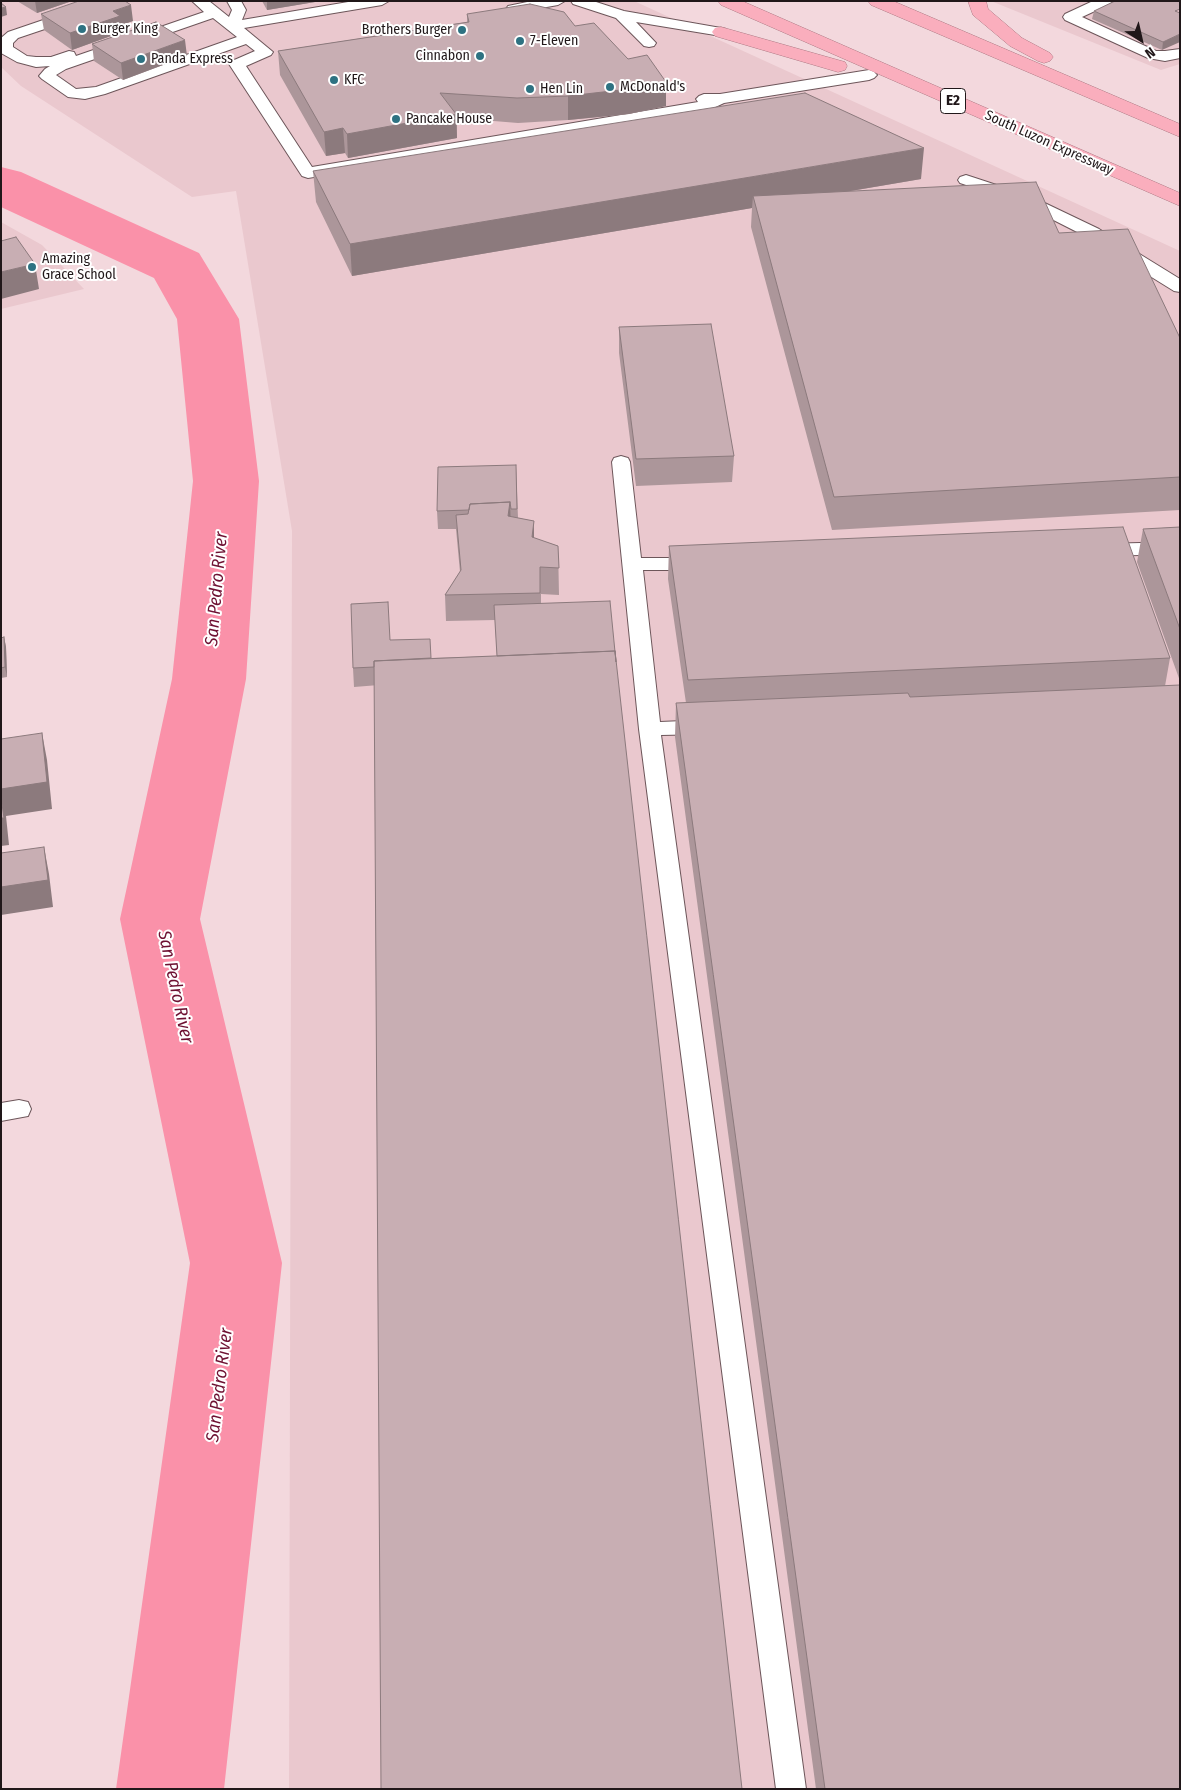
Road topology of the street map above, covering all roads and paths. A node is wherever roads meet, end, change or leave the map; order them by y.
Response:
1 (92, 1) edge
2 (114, 1) edge
3 (234, 1) edge
4 (382, 1) edge
5 (558, 1) edge
6 (578, 1) edge
7 (727, 1) edge
8 (877, 1) edge
9 (976, 1) edge
10 (1105, 1) edge
11 (353, 3) edge
12 (207, 7) edge
13 (513, 9) edge
14 (622, 15) junction
15 (232, 26) junction
16 (1, 31) edge
17 (390, 31) dead end
18 (721, 32) joint
19 (398, 36) edge
20 (247, 38) junction
21 (649, 43) dead end
22 (1180, 53) edge
23 (869, 75) junction
24 (1007, 125) junction
25 (1180, 130) edge
26 (966, 180) dead end
27 (1180, 200) edge
28 (1180, 287) edge
29 (621, 462) dead end
30 (1180, 548) edge
31 (1081, 551) edge
32 (633, 564) junction
33 (716, 564) edge
34 (730, 727) edge
35 (650, 729) junction
36 (792, 1789) edge

1 - 16 lane
2 - 12 lane
3 - 15 lane
4 - 11 lane
5 - 13 lane
6 - 14 lane
7 - 24 highway, South Luzon Expressway / E2
8 - 25 highway
9 - 25 highway
10 - 22 lane
11 - 15 lane
12 - 15 lane
12 - 20 lane
14 - 18 lane
14 - 21 lane
15 - 20 lane
17 - 19 path
18 - 23 highway
20 - 23 lane
23 - 24 highway
24 - 27 highway, South Luzon Expressway / E2
26 - 28 lane
29 - 32 lane
30 - 31 lane
32 - 33 lane
32 - 35 lane
34 - 35 lane
35 - 36 lane

